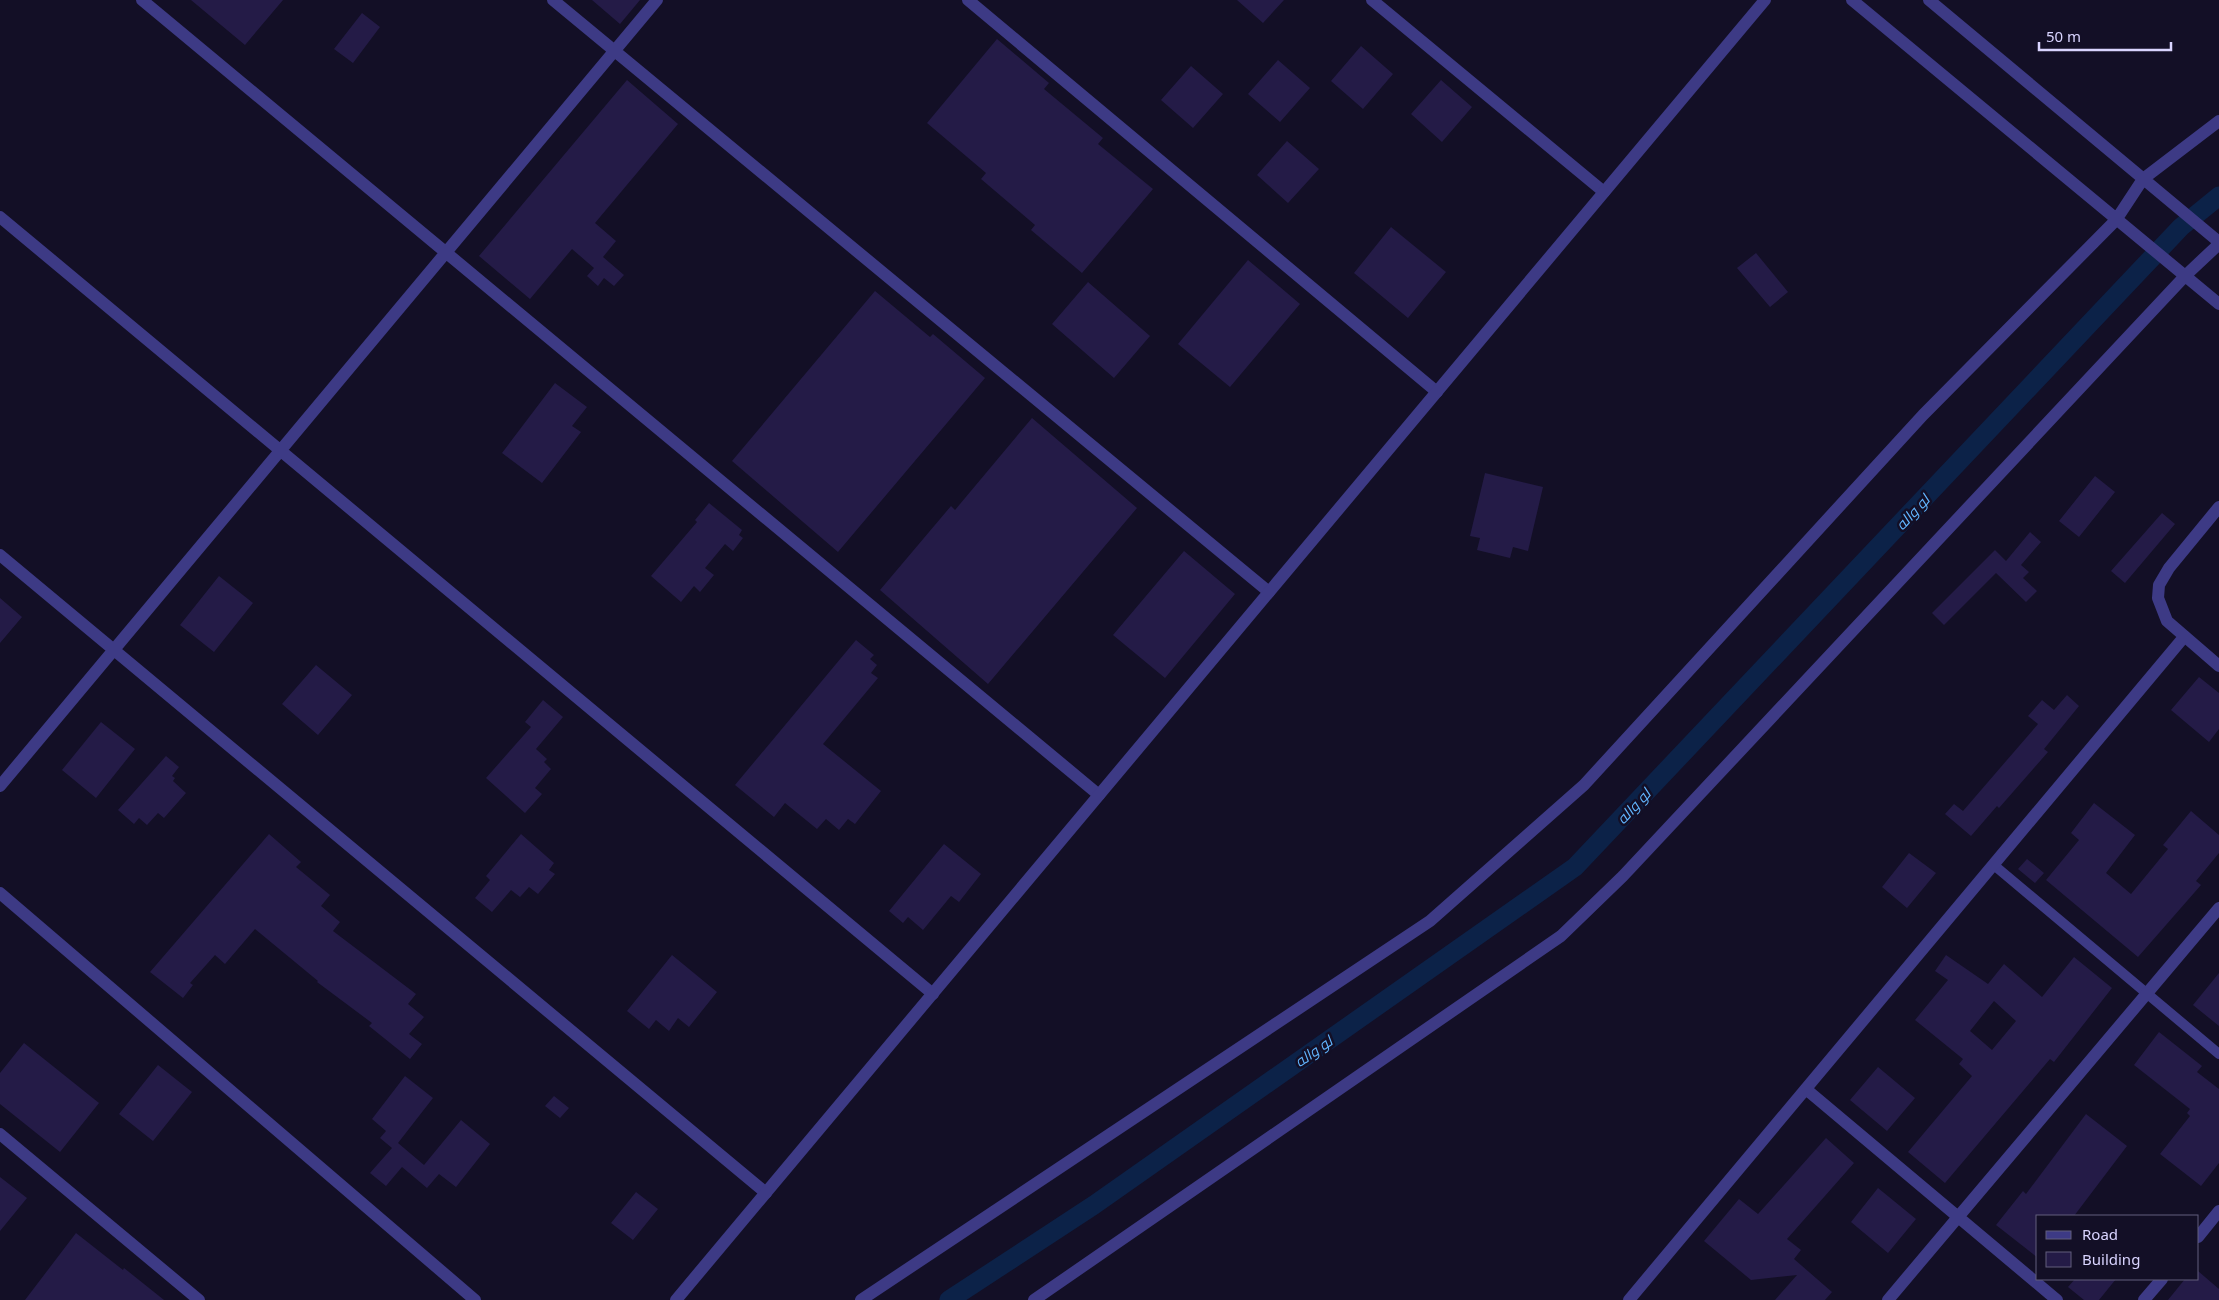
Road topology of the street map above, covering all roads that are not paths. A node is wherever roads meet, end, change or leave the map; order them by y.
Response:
1 (142, 0) edge
2 (554, 0) edge
3 (658, 0) edge
4 (968, 0) edge
5 (1372, 0) edge
6 (1765, 0) edge
7 (1852, 0) edge
8 (1929, 0) edge
9 (615, 51) junction
10 (2219, 121) edge
11 (2143, 179) junction
12 (1604, 192) junction
13 (0, 217) edge
14 (2116, 220) junction
15 (2219, 243) edge
16 (446, 253) junction
17 (2185, 276) junction
18 (2219, 304) edge
19 (1437, 392) junction
20 (280, 451) junction
21 (2219, 507) edge
22 (0, 555) edge
23 (1269, 592) junction
24 (2184, 638) junction
25 (114, 650) junction
26 (2219, 666) edge
27 (0, 786) edge
28 (1099, 795) junction
29 (1995, 866) junction
30 (0, 893) edge
31 (2219, 908) edge
32 (2146, 993) junction
33 (932, 994) junction
34 (2219, 1054) edge
35 (1806, 1090) junction
36 (0, 1134) edge
37 (766, 1193) junction
38 (2219, 1212) edge
39 (1958, 1217) junction
40 (2199, 1236) edge
41 (2161, 1280) edge
42 (199, 1300) edge
43 (475, 1300) edge
44 (676, 1300) edge
45 (861, 1300) edge
46 (1034, 1300) edge
47 (1629, 1300) edge
48 (1888, 1300) edge
49 (2057, 1300) edge
50 (2144, 1300) edge

1 - 16 street
2 - 9 street
3 - 9 street
4 - 19 street
5 - 12 street
6 - 12 street
7 - 14 street
8 - 11 street
9 - 16 street
9 - 23 street
10 - 11 street
11 - 14 street
11 - 15 street
12 - 19 street
13 - 20 street
14 - 17 street
14 - 45 street
15 - 17 street
16 - 20 street
16 - 28 street
17 - 18 street
17 - 46 street
19 - 23 street
20 - 25 street
20 - 33 street
21 - 24 street
22 - 25 street
23 - 28 street
24 - 26 street
24 - 29 street
25 - 27 street
25 - 37 street
28 - 33 street
29 - 32 lane
29 - 35 street
30 - 43 street
31 - 32 street
32 - 34 lane
32 - 39 street
33 - 37 street
35 - 39 street
35 - 47 street
36 - 42 street
37 - 44 street
38 - 40 street
39 - 48 street
39 - 49 street
41 - 50 street

